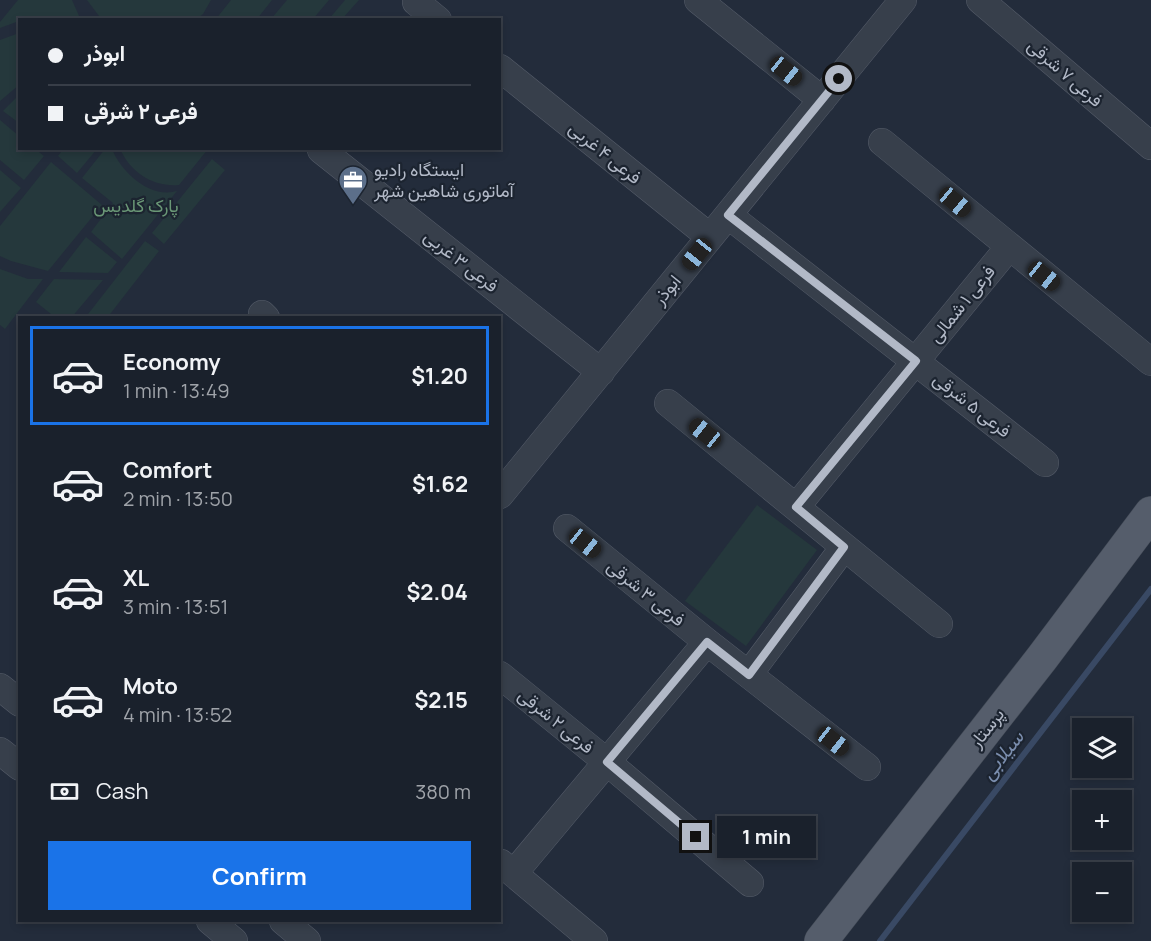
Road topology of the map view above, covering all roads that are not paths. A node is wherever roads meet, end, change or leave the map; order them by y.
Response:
1 (698, 0) edge
2 (903, 0) edge
3 (980, 0) edge
4 (416, 2) dead end
5 (436, 18) edge
6 (501, 69) edge
7 (822, 100) junction
8 (882, 142) dead end
9 (1151, 146) edge
10 (321, 150) edge
11 (728, 215) junction
12 (710, 237) junction
13 (1009, 247) junction
14 (916, 361) junction
15 (1151, 362) edge
16 (601, 372) junction
17 (668, 403) dead end
18 (1045, 463) dead end
19 (501, 494) edge
20 (796, 507) junction
21 (1151, 513) edge
22 (567, 528) dead end
23 (844, 547) junction
24 (939, 624) dead end
25 (707, 642) junction
26 (749, 675) junction
27 (501, 676) edge
28 (0, 687) edge
29 (18, 701) edge
30 (0, 751) edge
31 (607, 762) junction
32 (18, 765) edge
33 (867, 767) dead end
34 (507, 867) edge
35 (750, 883) dead end
36 (211, 922) edge
37 (284, 922) edge
38 (234, 941) edge
39 (307, 941) edge
40 (594, 941) edge
41 (822, 941) edge

1 - 7 street
2 - 7 street, ابوذر
3 - 9 street, فرعی ۷ شرقی
4 - 5 street
6 - 12 street, فرعی ۴ غربی
7 - 11 street, ابوذر
8 - 13 street
10 - 16 street, فرعی ۳ غربی
11 - 12 street, ابوذر
11 - 14 street, فرعی ۵ شرقی
12 - 16 street, ابوذر
13 - 14 street, فرعی ۱ شمالی
13 - 15 street
14 - 18 street, فرعی ۵ شرقی
14 - 20 street, فرعی ۱ شمالی
16 - 19 street, ابوذر
17 - 20 street
20 - 23 street
21 - 41 main road, پرستار
22 - 25 street, فرعی ۳ شرقی
23 - 24 street
23 - 26 street
25 - 26 street, فرعی ۳ شرقی
25 - 31 street
26 - 33 street, فرعی ۳ شرقی
27 - 31 street, فرعی ۲ شرقی
28 - 29 street
30 - 32 street
31 - 34 street
31 - 35 street, فرعی ۲ شرقی
34 - 40 street
36 - 38 street
37 - 39 street

